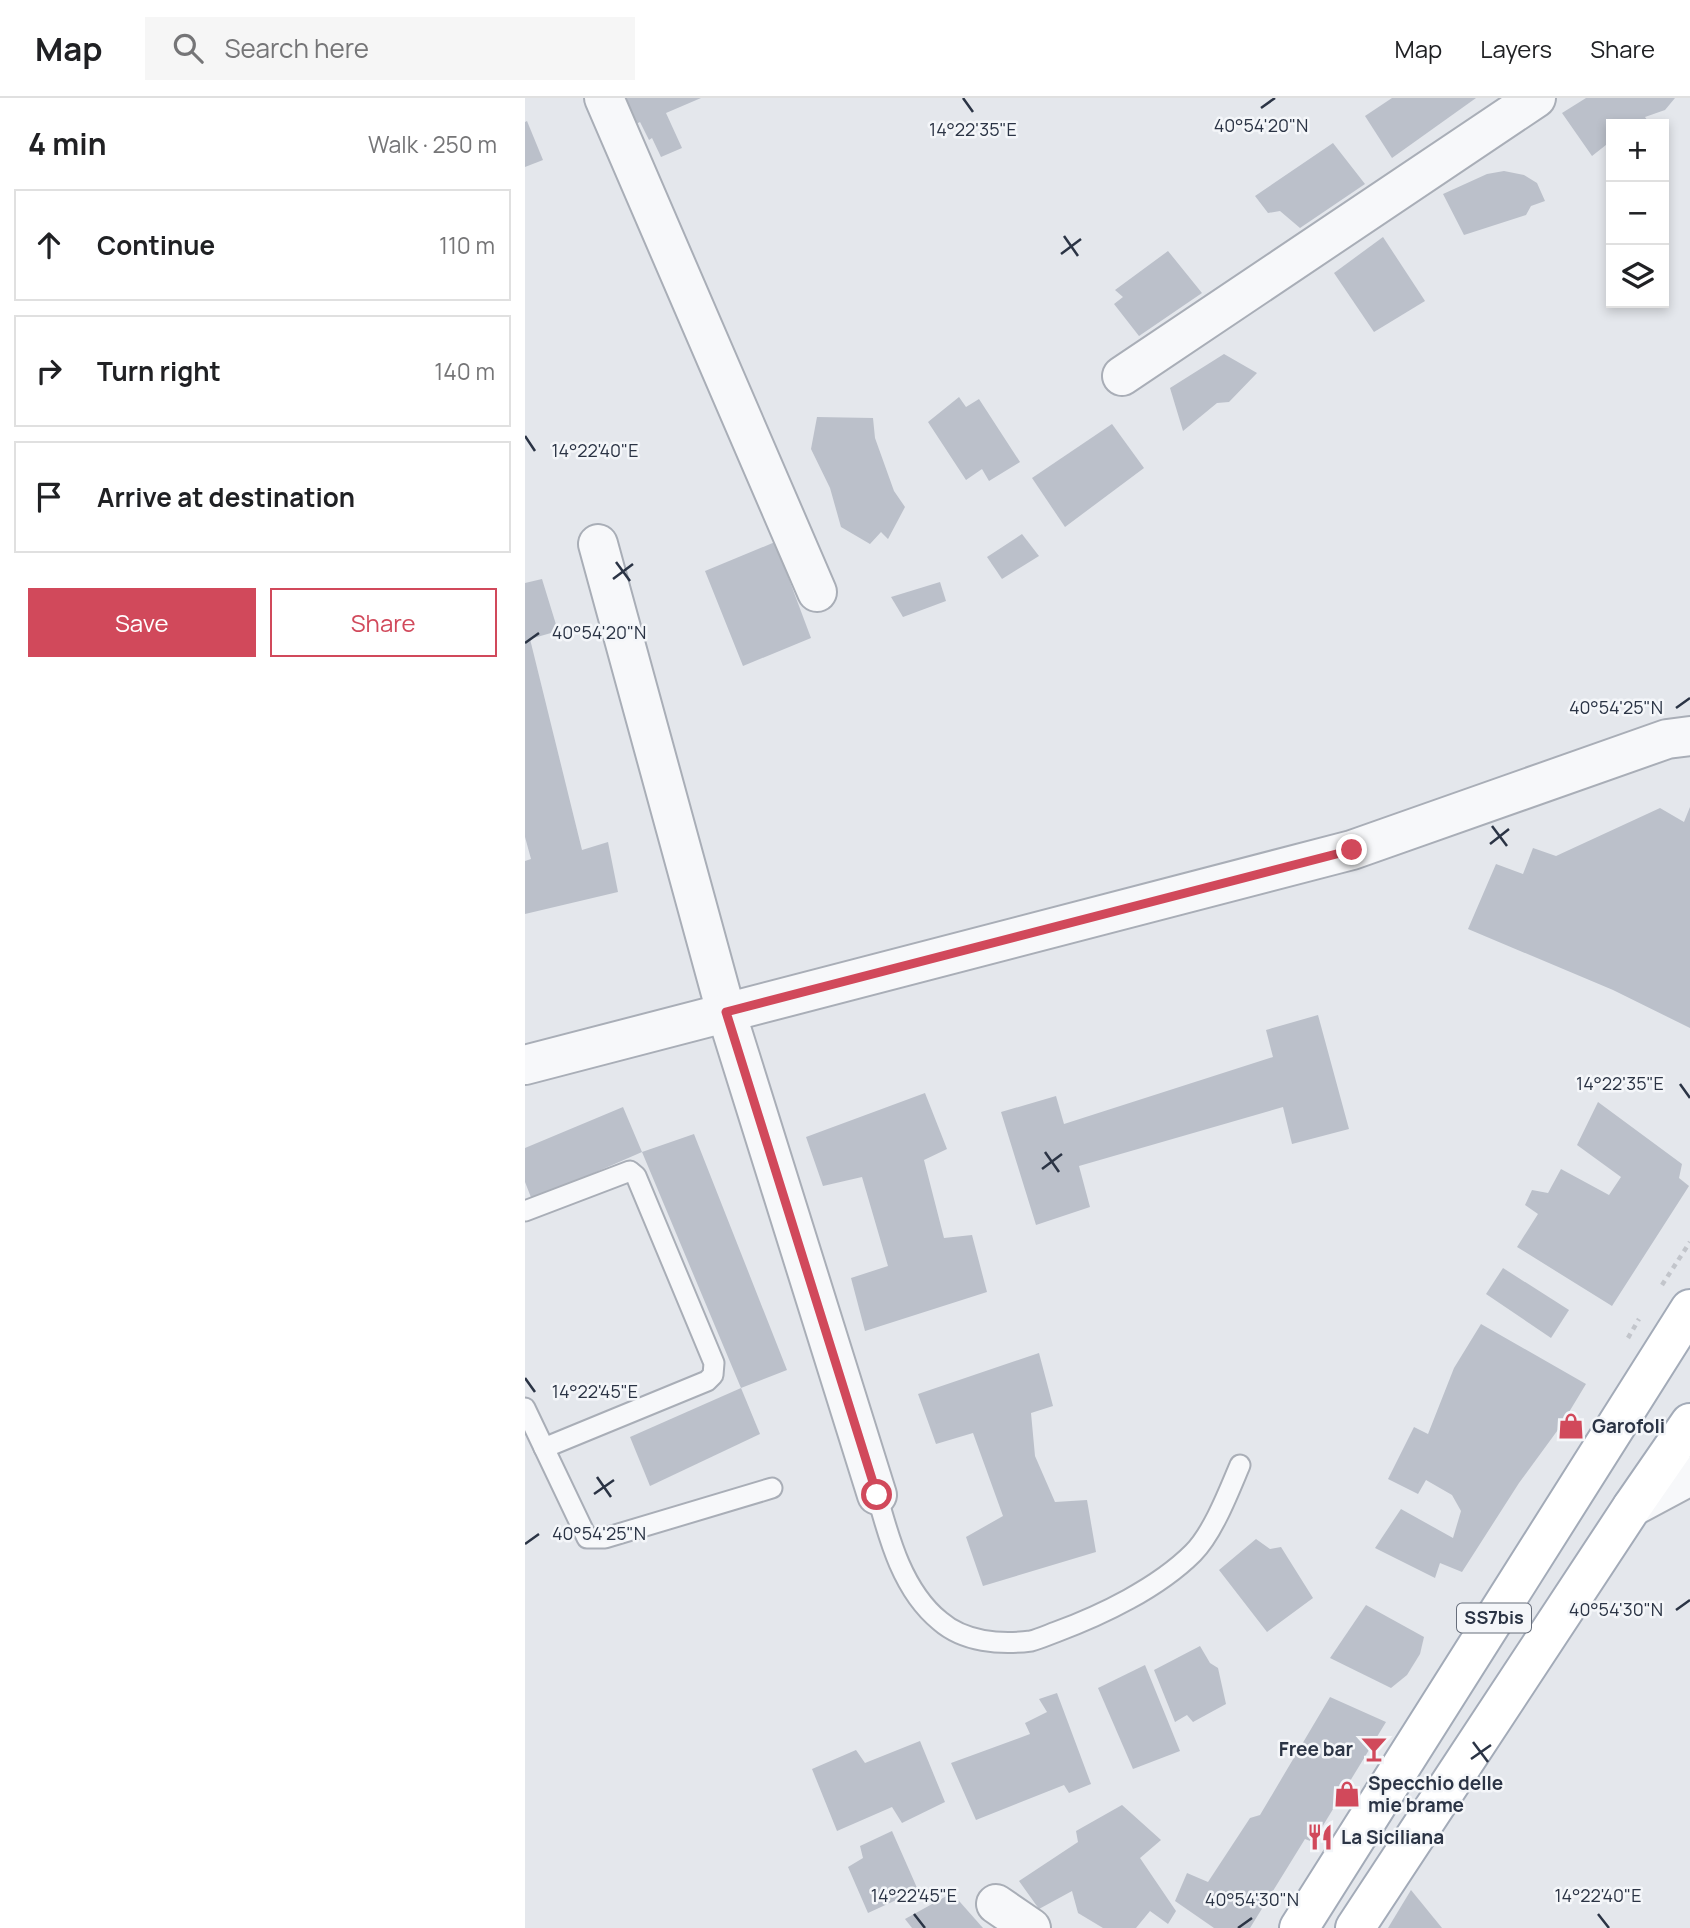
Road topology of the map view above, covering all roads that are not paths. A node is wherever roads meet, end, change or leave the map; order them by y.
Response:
1 (604, 98) edge
2 (1536, 98) edge
3 (1122, 376) dead end
4 (599, 544) dead end
5 (817, 592) dead end
6 (1690, 736) edge
7 (726, 1012) junction
8 (525, 1065) edge
9 (525, 1211) edge
10 (1690, 1309) edge
11 (525, 1408) edge
12 (1690, 1423) edge
13 (544, 1448) junction
14 (1240, 1465) dead end
15 (1690, 1476) edge
16 (772, 1488) dead end
17 (877, 1495) joint
18 (1632, 1507) junction
19 (996, 1904) dead end
20 (1031, 1928) edge
21 (1300, 1928) edge
22 (1355, 1928) edge

1 - 5 street
2 - 3 street
4 - 7 street
6 - 7 street
7 - 8 street
7 - 17 street
9 - 13 lane
10 - 21 main road, SS7bis
11 - 13 lane
12 - 18 main road, SS7bis
13 - 16 lane
14 - 17 lane
15 - 18 street
18 - 22 main road, SS7bis
19 - 20 street

